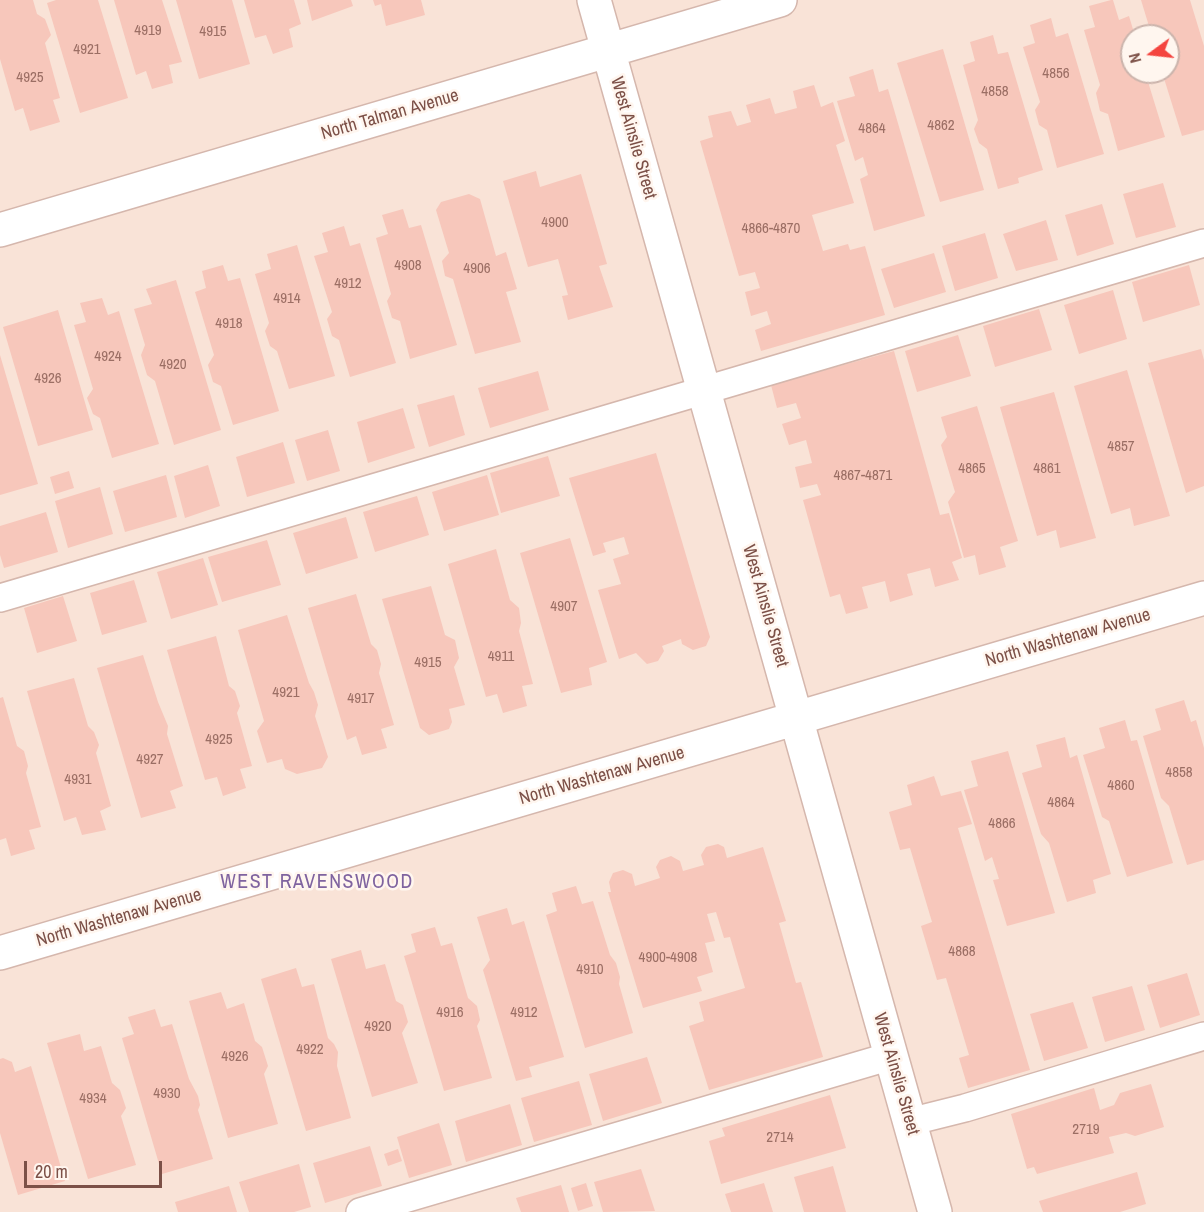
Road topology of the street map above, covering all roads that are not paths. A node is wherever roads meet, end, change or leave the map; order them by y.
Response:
1 (594, 0) edge
2 (780, 0) edge
3 (608, 50) junction
4 (0, 230) edge
5 (1204, 243) edge
6 (704, 390) junction
7 (0, 598) edge
8 (1204, 598) edge
9 (796, 719) junction
10 (0, 953) edge
11 (1204, 1036) edge
12 (891, 1056) junction
13 (909, 1122) junction
14 (360, 1212) edge
15 (935, 1212) edge

1 - 3 street, West Ainslie Street
2 - 3 street, North Talman Avenue
3 - 4 street, North Talman Avenue
3 - 6 street, West Ainslie Street
5 - 6 lane
6 - 7 lane
6 - 9 street, West Ainslie Street
8 - 9 street, North Washtenaw Avenue
9 - 10 street, North Washtenaw Avenue
9 - 12 street, West Ainslie Street
11 - 13 lane
12 - 13 street, West Ainslie Street
12 - 14 lane
13 - 15 street, West Ainslie Street

